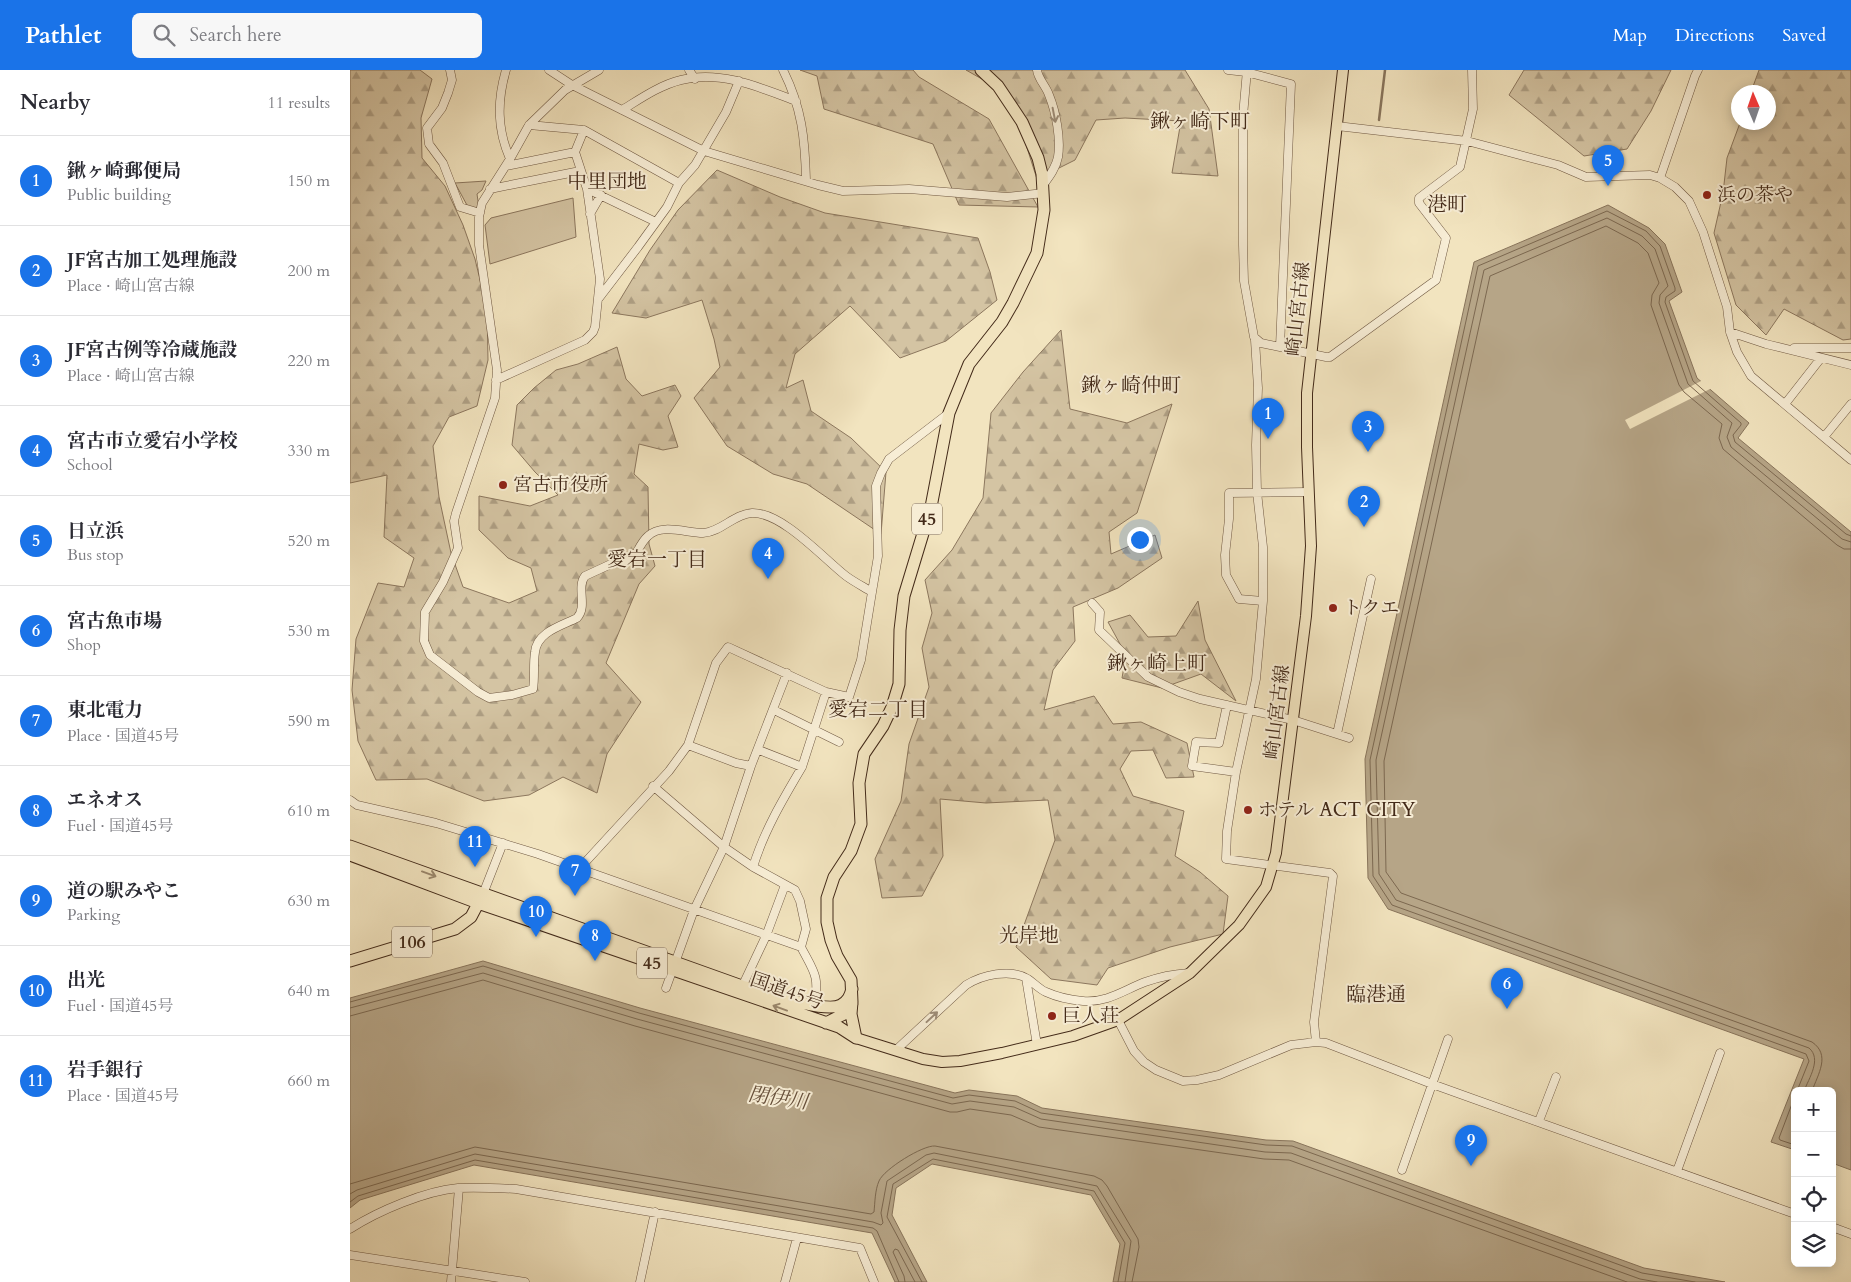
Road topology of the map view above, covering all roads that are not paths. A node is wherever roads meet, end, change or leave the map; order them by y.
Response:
1 (450, 70) edge
2 (506, 70) edge
3 (549, 70) edge
4 (599, 70) edge
5 (689, 70) edge
6 (783, 70) edge
7 (981, 70) edge
8 (1037, 70) edge
9 (1228, 70) edge
10 (1343, 70) edge
11 (1472, 70) edge
12 (1698, 70) edge
13 (1247, 71) edge
14 (695, 79) junction
15 (739, 81) junction
16 (572, 85) junction
17 (796, 101) junction
18 (622, 110) junction
19 (529, 125) junction
20 (1337, 126) junction
21 (584, 130) junction
22 (1466, 141) junction
23 (704, 151) junction
24 (575, 152) junction
25 (508, 162) junction
26 (580, 171) junction
27 (1660, 178) junction
28 (806, 180) junction
29 (679, 183) junction
30 (490, 189) junction
31 (587, 189) junction
32 (1043, 190) junction
33 (600, 195) junction
34 (480, 213) junction
35 (590, 214) junction
36 (656, 222) junction
37 (599, 298) junction
38 (1730, 332) junction
39 (1255, 340) junction
40 (1280, 347) junction
41 (1782, 348) junction
42 (1851, 348) edge
43 (1310, 354) junction
44 (1821, 358) junction
45 (1851, 365) edge
46 (496, 380) junction
47 (1785, 404) junction
48 (1851, 404) edge
49 (948, 412) junction
50 (1824, 437) junction
51 (1851, 460) edge
52 (1257, 492) junction
53 (1308, 492) junction
54 (1370, 579) dead end
55 (872, 592) junction
56 (1263, 601) junction
57 (1092, 603) dead end
58 (788, 673) junction
59 (826, 692) junction
60 (1227, 705) junction
61 (774, 710) junction
62 (1250, 710) junction
63 (1293, 720) junction
64 (815, 729) junction
65 (1337, 734) junction
66 (1348, 738) dead end
67 (839, 742) dead end
68 (688, 745) junction
69 (759, 750) junction
70 (752, 766) junction
71 (802, 767) junction
72 (1236, 772) junction
73 (653, 786) junction
74 (350, 800) edge
75 (503, 843) junction
76 (350, 846) edge
77 (724, 847) junction
78 (350, 855) edge
79 (1273, 866) junction
80 (753, 867) junction
81 (579, 869) junction
82 (785, 885) junction
83 (480, 898) junction
84 (694, 910) junction
85 (766, 936) junction
86 (801, 947) junction
87 (350, 961) edge
88 (674, 965) junction
89 (1190, 973) junction
90 (1026, 978) junction
91 (666, 988) dead end
92 (741, 989) junction
93 (783, 998) junction
94 (847, 1003) junction
95 (814, 1005) junction
96 (1118, 1020) junction
97 (835, 1022) junction
98 (856, 1038) junction
99 (1448, 1039) dead end
100 (1316, 1042) junction
101 (1037, 1045) junction
102 (896, 1050) junction
103 (1720, 1053) dead end
104 (1556, 1077) dead end
105 (1432, 1084) junction
106 (1540, 1121) junction
107 (1402, 1170) dead end
108 (1677, 1171) junction
109 (459, 1188) junction
110 (655, 1212) junction
111 (1791, 1213) edge
112 (1836, 1228) edge
113 (350, 1229) edge
114 (1851, 1234) edge
115 (797, 1238) junction
116 (350, 1255) edge
117 (452, 1271) junction
118 (451, 1282) edge
119 (525, 1282) edge
120 (640, 1282) edge
121 (785, 1282) edge
122 (874, 1282) edge

1 - 34 street
2 - 25 street
3 - 16 street
4 - 16 street
5 - 14 street
6 - 17 street
7 - 32 highway, 45
8 -> 32 street
9 - 13 street
10 - 20 main road, 崎山宮古線
11 - 22 street
12 - 27 street
13 - 39 street
13 - 40 street
14 - 15 street
14 - 18 street
15 - 17 street
15 - 23 street
16 - 18 street
16 - 19 street
17 - 28 street
18 - 23 street
19 - 21 street
19 - 25 street
20 - 22 street
20 - 43 main road, 崎山宮古線
21 - 24 street
21 - 29 street
22 - 27 street
22 - 43 street
23 - 28 street
23 - 29 street
24 - 25 street
24 - 26 street
25 - 30 street
26 - 30 street
26 - 31 street
27 - 38 street
28 - 32 street
29 - 36 street
30 - 34 street
31 - 33 street
31 - 35 street
32 - 49 highway, 45
33 - 35 street
33 - 36 street
34 - 46 street
35 - 37 street
36 - 37 street
37 - 46 street
38 - 41 street
38 - 47 street
39 - 40 street
39 - 52 street
40 - 43 street
41 - 42 street
41 - 44 street
43 - 53 main road, 崎山宮古線
44 - 45 street
44 - 47 street
46 - 55 street
47 - 50 street
48 - 50 street
49 - 55 street
49 - 94 highway, 国道45号 / 45
50 - 51 street
52 - 53 street
52 - 56 street
52 - 56 street
53 - 63 main road, 崎山宮古線
54 - 65 street
55 - 59 street
56 - 62 street
57 - 60 street
58 - 59 street
58 - 61 street
58 - 68 street
59 - 64 street
60 - 62 street
60 - 72 street
61 - 64 street
61 - 69 street
62 - 63 street
62 - 72 street
63 - 65 street
63 - 79 main road, 崎山宮古線
64 - 67 street
64 - 71 street
65 - 66 street
68 - 70 street
68 - 73 street
69 - 70 street
69 - 71 street
70 - 77 street
71 - 80 street
72 - 79 street
73 - 77 street
73 - 81 street
74 - 75 street
75 - 81 street
75 - 83 street
76 -> 83 highway, 国道45号 / 45
77 - 80 street
77 - 84 street
78 - 83 highway, 国道45号 / 45
79 - 89 main road, 崎山宮古線
79 - 100 street
80 - 82 street
81 - 84 street
82 - 85 street
82 - 86 street
83 - 87 highway, 106
83 - 88 highway, 国道45号 / 45
84 - 85 street
84 - 88 street
85 - 86 street
85 - 92 street
86 - 95 street
88 - 91 street
88 - 92 highway, 国道45号 / 45
89 - 90 street
89 - 96 main road, 崎山宮古線
90 - 101 street
102 -> 90 street
92 - 93 highway, 国道45号 / 45
97 -> 92 highway, 国道45号 / 45
93 - 95 highway, 国道45号 / 45
93 - 97 highway, 45
94 - 95 highway, 国道45号 / 45
94 - 97 highway, 国道45号
94 - 98 highway, 45
96 - 100 street
96 - 101 main road, 崎山宮古線
97 - 98 highway, 45
98 - 102 main road, 崎山宮古線
99 - 105 street
100 - 105 street
101 - 102 main road, 崎山宮古線
103 - 108 street
104 - 106 street
105 - 106 street
105 - 107 street
106 - 108 street
108 - 111 street
109 - 110 street
109 - 113 street
109 - 117 street
110 - 115 street
110 - 120 street
112 - 114 street
115 - 121 street
115 - 122 street
116 - 117 street
117 - 118 street
117 - 119 street

